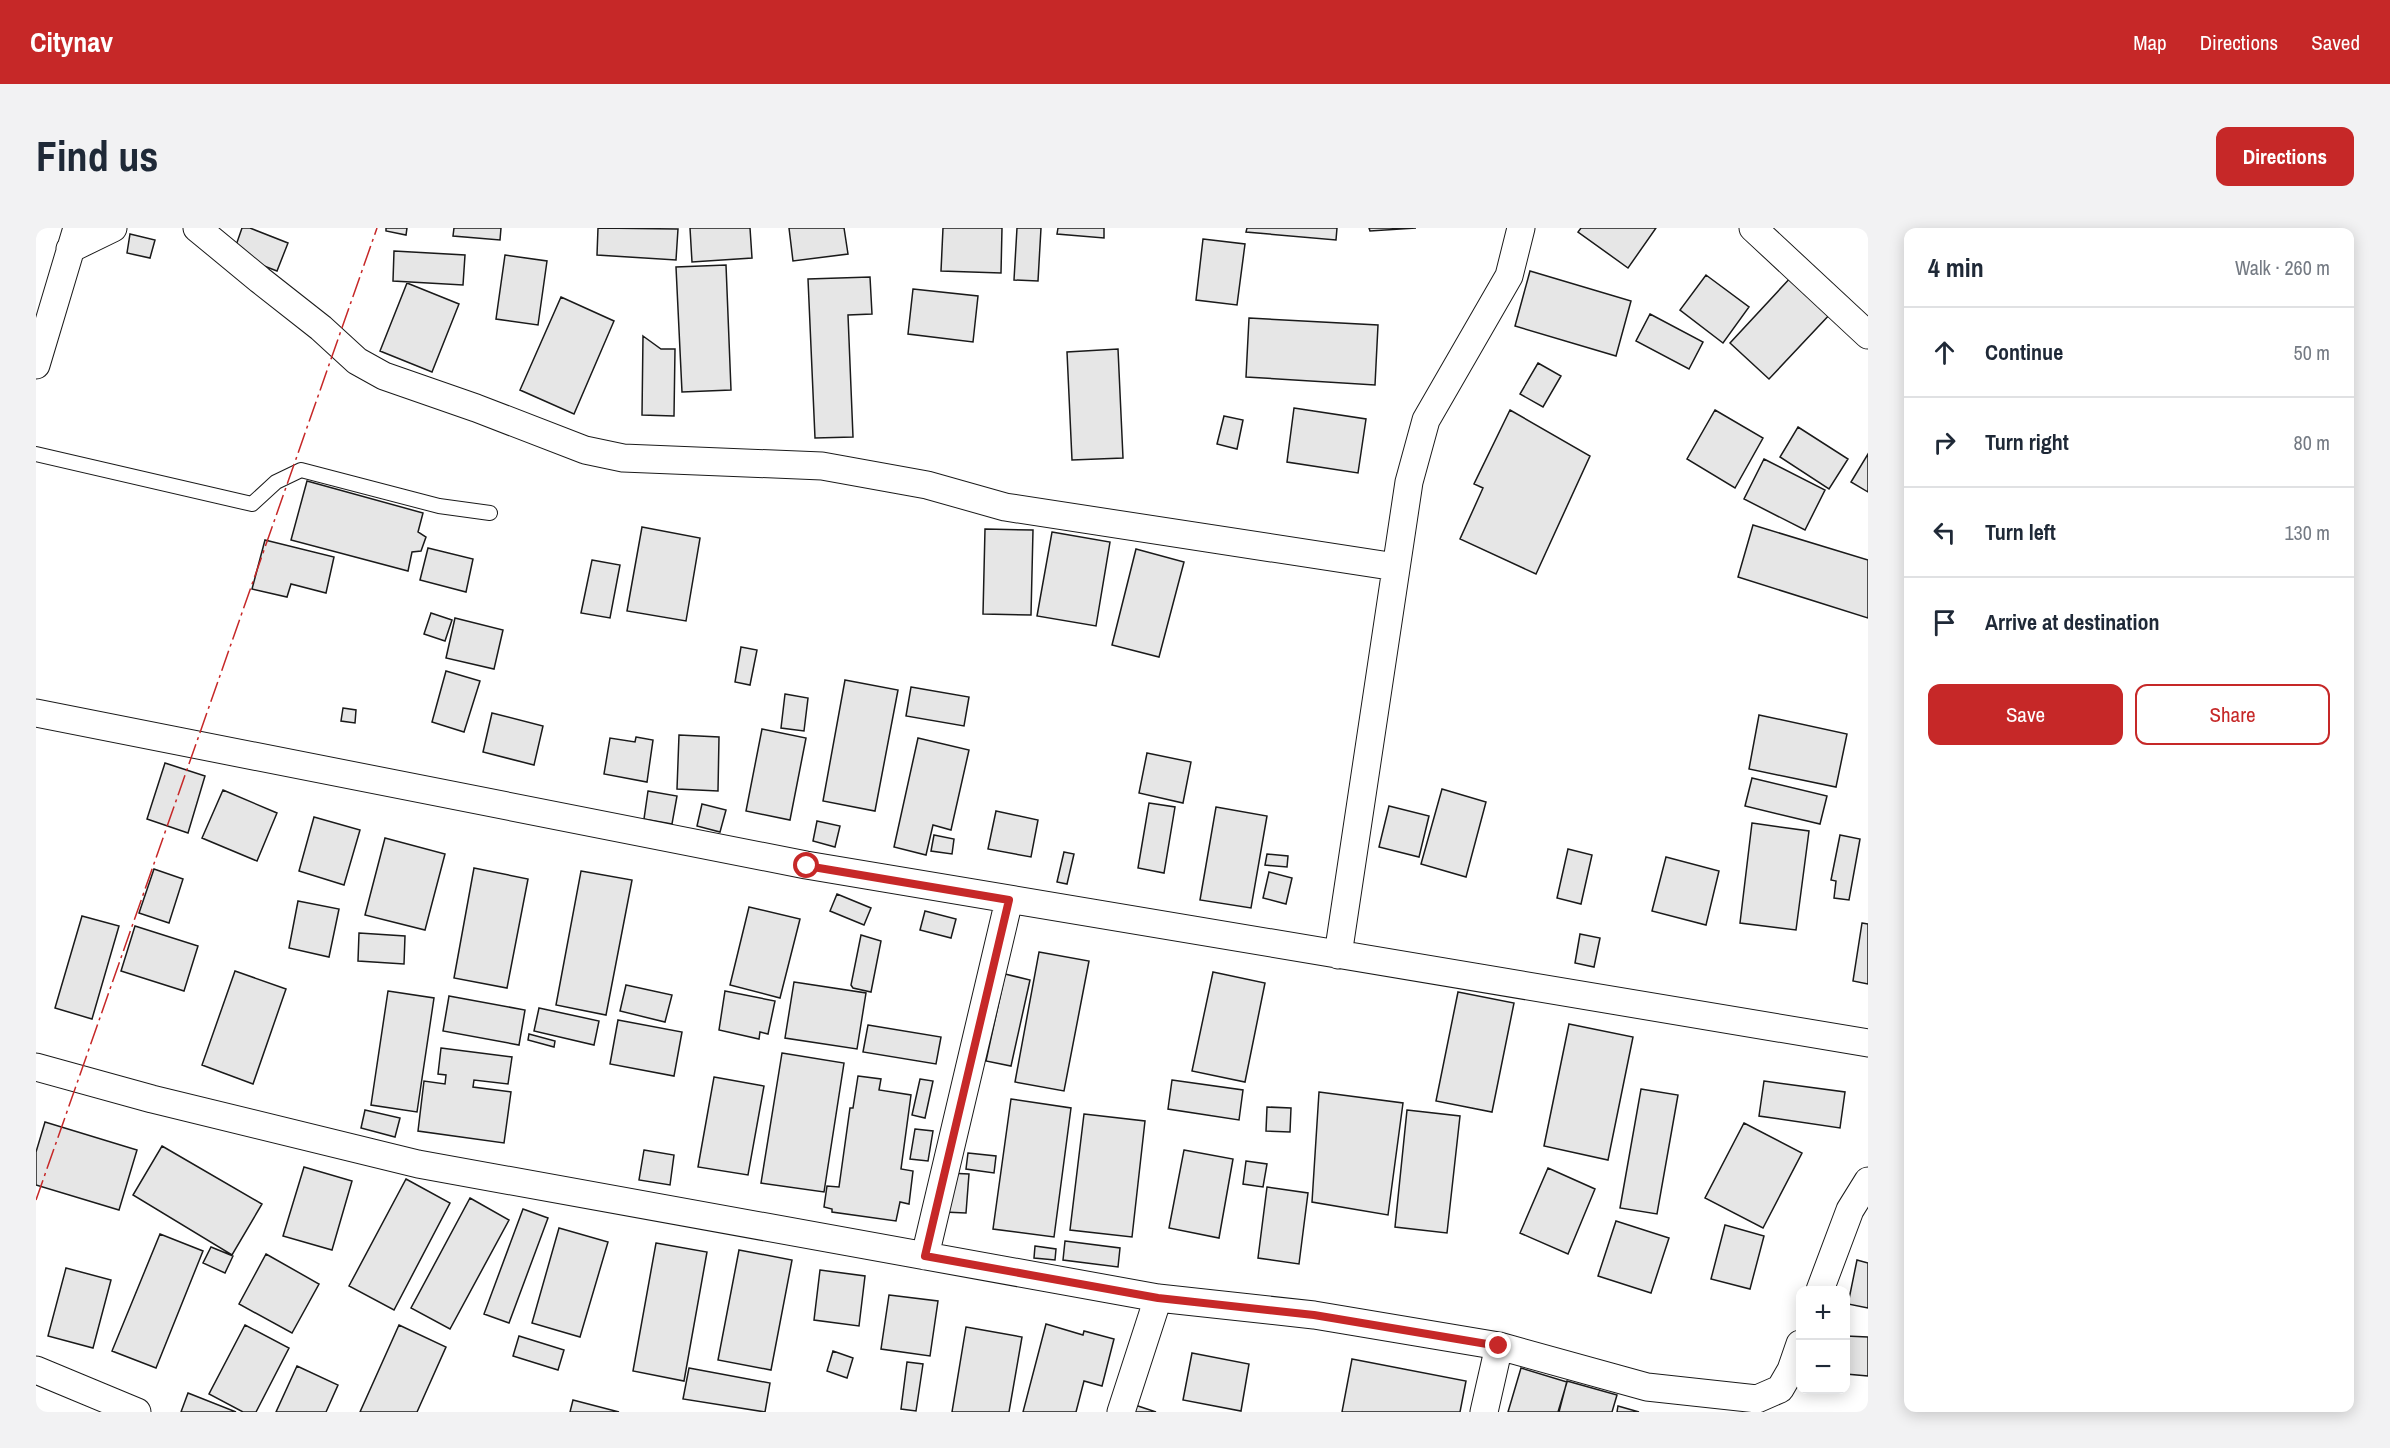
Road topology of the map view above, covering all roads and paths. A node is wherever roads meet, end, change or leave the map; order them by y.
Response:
1 (112, 228) edge
2 (197, 228) edge
3 (1521, 228) edge
4 (1753, 228) edge
5 (73, 238) edge
6 (1868, 334) edge
7 (36, 365) edge
8 (36, 454) edge
9 (490, 513) dead end
10 (1396, 567) junction
11 (36, 713) edge
12 (1009, 900) junction
13 (1338, 955) junction
14 (1868, 1043) edge
15 (36, 1067) edge
16 (1868, 1181) edge
17 (925, 1256) junction
18 (1822, 1286) edge
19 (1158, 1298) junction
20 (1499, 1346) junction
21 (1796, 1356) edge
22 (36, 1370) edge
23 (1783, 1400) edge
24 (137, 1412) edge
25 (1121, 1412) edge
26 (1484, 1412) edge

1 - 5 street
2 - 10 street
3 - 10 street
4 - 6 street
5 - 7 street
8 - 9 lane
10 - 13 street
11 - 12 street
12 - 13 street
12 - 17 street
13 - 14 street
15 - 17 street
16 - 18 street
17 - 19 street
19 - 20 street
19 - 25 street
20 - 23 street
20 - 26 street
21 - 23 street
22 - 24 street

